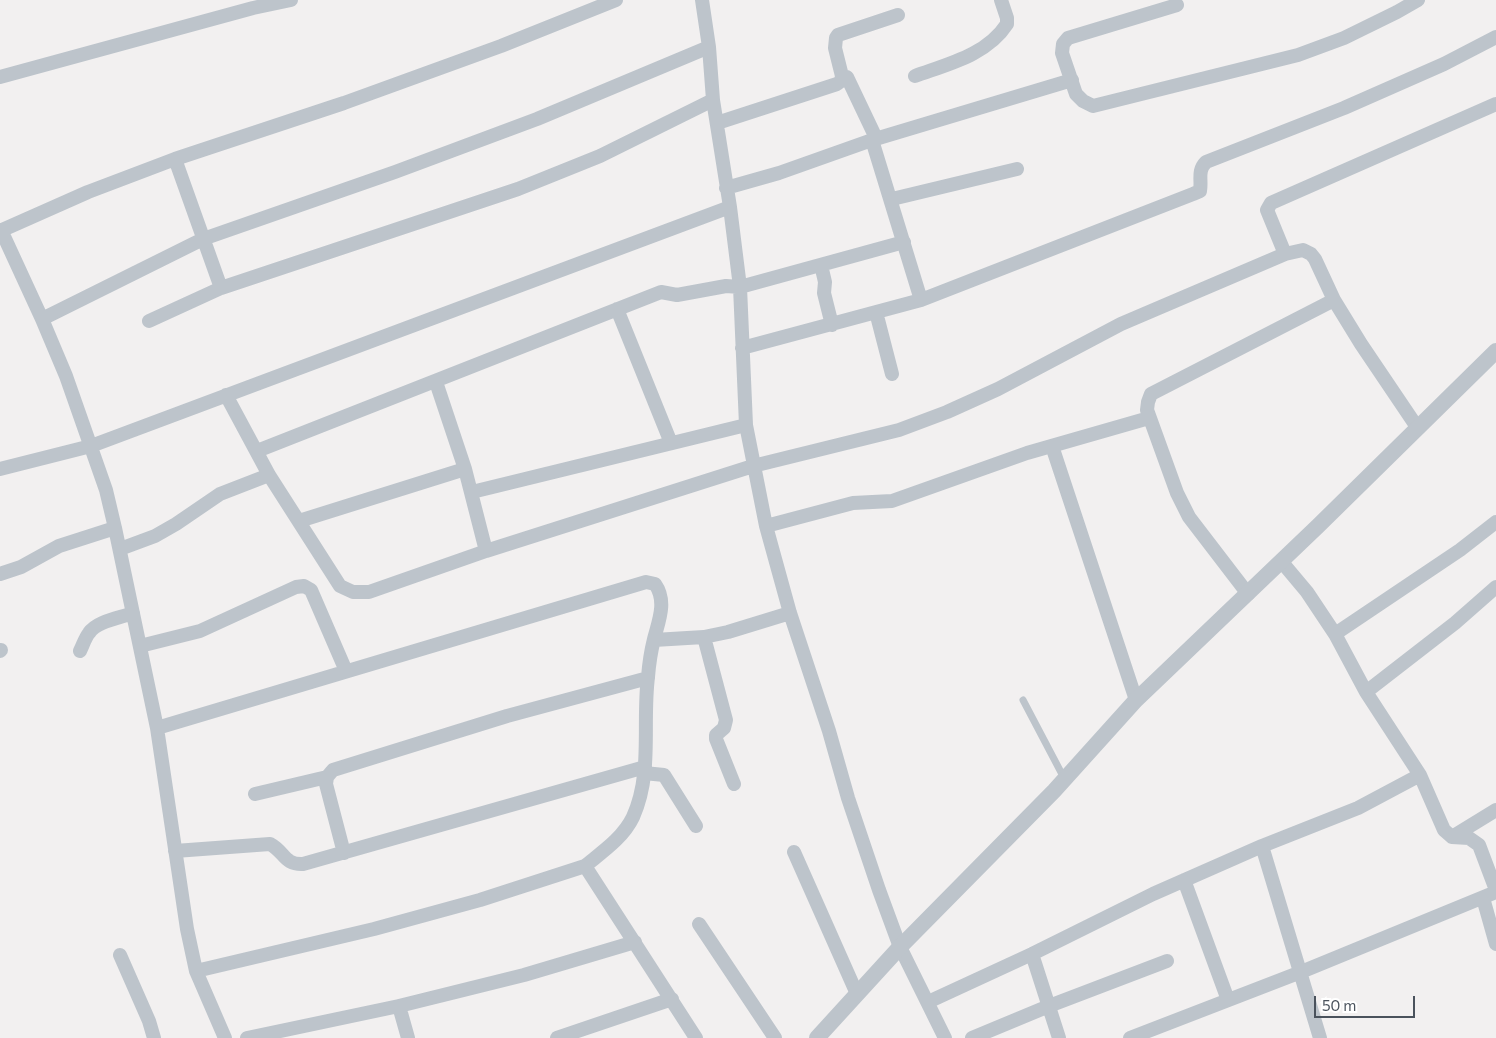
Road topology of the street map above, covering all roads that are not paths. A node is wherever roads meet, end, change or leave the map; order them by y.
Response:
1 (291, 0) edge
2 (616, 0) edge
3 (702, 0) edge
4 (1001, 0) edge
5 (1418, 0) edge
6 (1177, 4) dead end
7 (898, 15) dead end
8 (1496, 37) edge
9 (709, 47) junction
10 (916, 76) dead end
11 (0, 77) edge
12 (847, 77) dead end
13 (1072, 80) junction
14 (713, 100) junction
15 (1496, 104) edge
16 (718, 123) junction
17 (872, 140) junction
18 (175, 159) junction
19 (1017, 169) dead end
20 (726, 188) junction
21 (892, 200) junction
22 (730, 206) junction
23 (0, 230) edge
24 (203, 239) junction
25 (904, 242) junction
26 (1284, 254) junction
27 (821, 265) junction
28 (740, 287) junction
29 (221, 288) junction
30 (921, 300) junction
31 (1334, 300) junction
32 (617, 309) junction
33 (876, 312) junction
34 (42, 319) junction
35 (149, 321) dead end
36 (832, 325) junction
37 (742, 348) junction
38 (1496, 351) edge
39 (892, 374) dead end
40 (436, 382) junction
41 (226, 395) junction
42 (1150, 418) junction
43 (746, 425) junction
44 (1418, 427) junction
45 (672, 443) junction
46 (91, 446) junction
47 (1052, 446) junction
48 (257, 451) junction
49 (753, 466) junction
50 (0, 469) edge
51 (465, 469) junction
52 (269, 474) junction
53 (472, 492) junction
54 (299, 520) junction
55 (1496, 522) edge
56 (766, 526) junction
57 (116, 528) junction
58 (120, 549) junction
59 (486, 551) junction
60 (1281, 561) junction
61 (0, 574) edge
62 (1496, 587) edge
63 (1248, 594) junction
64 (133, 613) junction
65 (790, 613) junction
66 (1335, 634) junction
67 (704, 636) junction
68 (654, 640) junction
69 (140, 646) junction
70 (80, 651) dead end
71 (346, 671) junction
72 (648, 678) junction
73 (1366, 692) junction
74 (1023, 700) dead end
75 (1136, 700) junction
76 (157, 728) junction
77 (644, 770) junction
78 (1420, 775) junction
79 (327, 777) junction
80 (1065, 778) junction
81 (734, 784) dead end
82 (255, 794) dead end
83 (1496, 810) edge
84 (696, 826) dead end
85 (1452, 837) junction
86 (1262, 846) junction
87 (175, 851) junction
88 (794, 852) dead end
89 (344, 853) junction
90 (585, 866) junction
91 (1184, 880) junction
92 (1496, 891) edge
93 (1483, 898) junction
94 (699, 924) dead end
95 (635, 942) junction
96 (1496, 944) edge
97 (900, 947) junction
98 (1032, 954) junction
99 (120, 955) dead end
100 (1167, 962) dead end
101 (196, 971) junction
102 (1301, 972) junction
103 (856, 994) junction
104 (672, 999) junction
105 (1228, 1000) junction
106 (928, 1002) junction
107 (399, 1006) junction
108 (1049, 1006) junction
109 (154, 1038) edge
110 (225, 1038) edge
111 (247, 1038) edge
112 (408, 1038) edge
113 (557, 1038) edge
114 (696, 1038) edge
115 (775, 1038) edge
116 (817, 1038) edge
117 (945, 1038) edge
118 (972, 1038) edge
119 (1059, 1038) edge
120 (1130, 1038) edge
121 (1320, 1038) edge

1 - 11 street
2 - 18 street
3 - 9 street
4 - 10 street
5 - 13 street
6 - 13 street
7 - 16 street
8 - 30 street
9 - 14 street
9 - 24 street
12 - 17 street
13 - 17 street
14 - 16 street
14 - 29 street
15 - 26 street
16 - 20 street
17 - 20 street
17 - 21 street
18 - 23 street
18 - 24 street
19 - 21 street
20 - 22 street
21 - 25 street
22 - 28 street
22 - 41 street
23 - 34 street
24 - 29 street
24 - 34 street
25 - 27 street
25 - 30 street
26 - 31 street
26 - 49 street
27 - 28 street
27 - 36 street
28 - 32 street
28 - 37 street
29 - 35 street
30 - 33 street
31 - 42 street
31 - 44 street
32 - 40 street
32 - 45 street
33 - 36 street
33 - 39 street
34 - 46 street
36 - 37 street
37 - 43 street
38 - 44 street
40 - 48 street
40 - 51 street
41 - 46 street
41 - 48 street
42 - 47 street
42 - 63 street
43 - 45 street
43 - 49 street
44 - 60 street
45 - 53 street
46 - 50 street
46 - 57 street
47 - 56 street
47 - 75 street
48 - 52 street
49 - 56 street
49 - 59 street
51 - 53 street
51 - 54 street
52 - 54 street
52 - 58 street
53 - 59 street
54 - 59 street
55 - 66 street
56 - 65 street
57 - 58 street
57 - 61 street
58 - 64 street
60 - 63 street
60 - 66 street
62 - 73 street
63 - 75 street
64 - 69 street
64 - 70 street
65 - 67 street
65 - 97 street
66 - 73 street
67 - 68 street
67 - 81 street
68 - 71 street
68 - 72 street
69 - 71 street
69 - 76 street
71 - 76 street
72 - 77 street
72 - 79 street
73 - 78 street
74 - 80 lane
75 - 80 street
76 - 87 street
77 - 84 street
77 - 89 street
77 - 90 street
78 - 85 street
78 - 86 street
79 - 82 street
79 - 89 street
80 - 97 street
83 - 85 street
85 - 92 street
86 - 91 street
86 - 102 street
87 - 89 street
87 - 101 street
88 - 103 street
90 - 95 street
90 - 101 street
91 - 98 street
91 - 105 street
92 - 93 street
93 - 96 street
93 - 102 street
94 - 115 street
95 - 104 street
95 - 107 street
97 - 103 street
97 - 106 street
98 - 106 street
98 - 108 street
99 - 109 street
100 - 108 street
101 - 110 street
102 - 105 street
102 - 121 street
103 - 116 street
104 - 113 street
104 - 114 street
105 - 120 street
106 - 117 street
107 - 111 street
107 - 112 street
108 - 118 street
108 - 119 street

